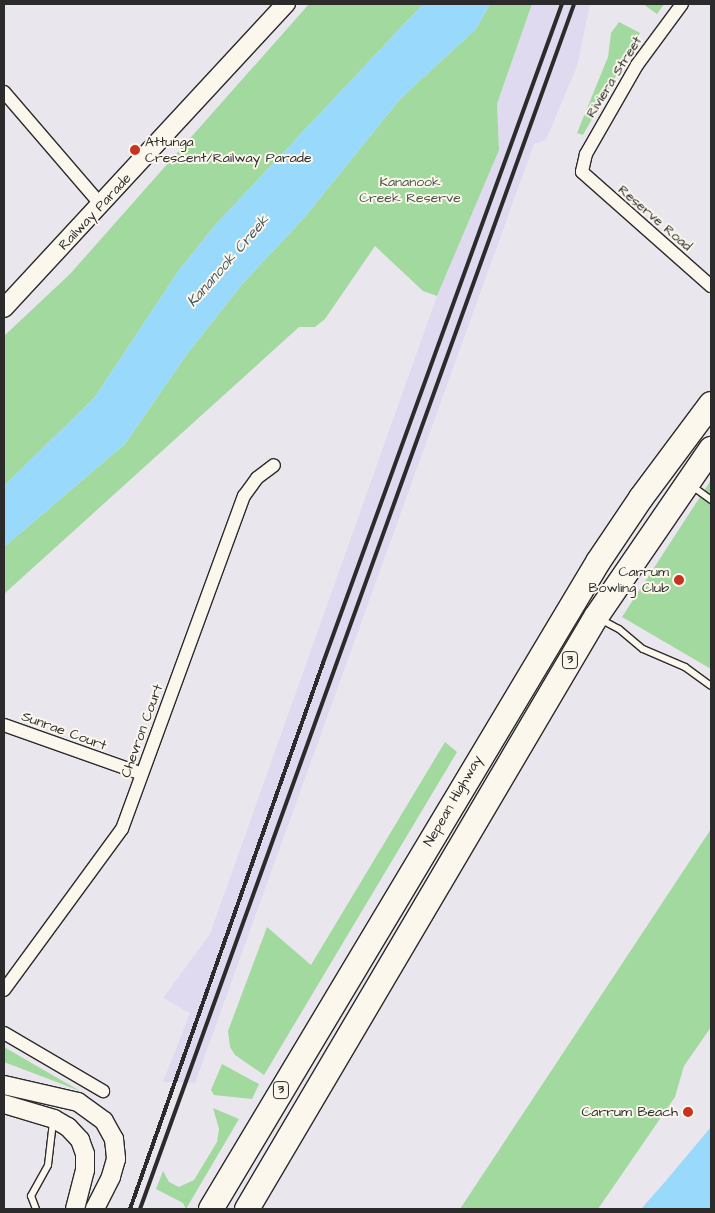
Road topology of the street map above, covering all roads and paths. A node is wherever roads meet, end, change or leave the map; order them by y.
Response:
1 (286, 4) edge
2 (682, 4) edge
3 (4, 92) edge
4 (582, 172) joint
5 (102, 206) junction
6 (711, 286) edge
7 (4, 308) edge
8 (711, 404) edge
9 (711, 450) edge
10 (274, 465) dead end
11 (677, 474) junction
12 (711, 500) edge
13 (596, 617) junction
14 (711, 686) edge
15 (4, 725) edge
16 (142, 774) junction
17 (4, 990) edge
18 (4, 1033) edge
19 (4, 1085) edge
20 (103, 1092) dead end
21 (4, 1104) edge
22 (54, 1119) junction
23 (233, 1171) junction
24 (260, 1186) junction
25 (36, 1209) edge
26 (75, 1209) edge
27 (95, 1209) edge
28 (211, 1209) edge
29 (247, 1209) edge

1 - 5 street, Railway Parade
2 - 4 street, Riviera Street
3 - 5 street
4 - 6 street, Reserve Road
5 - 7 street, Railway Parade
8 - 11 highway, Nepean Highway / 3
9 - 11 highway, Nepean Highway / 3
10 - 16 street, Chevron Court
11 - 12 lane
11 - 13 highway, Nepean Highway / 3
11 - 23 highway, Nepean Highway / 3
13 - 14 lane
13 - 24 highway, Nepean Highway / 3
15 - 16 street, Sunrae Court
16 - 17 street, Chevron Court
18 - 20 street
19 - 27 street
21 - 22 street
22 - 25 lane
22 - 26 street
23 - 24 highway
23 - 28 highway, Nepean Highway / 3
24 - 29 highway, Nepean Highway / 3

